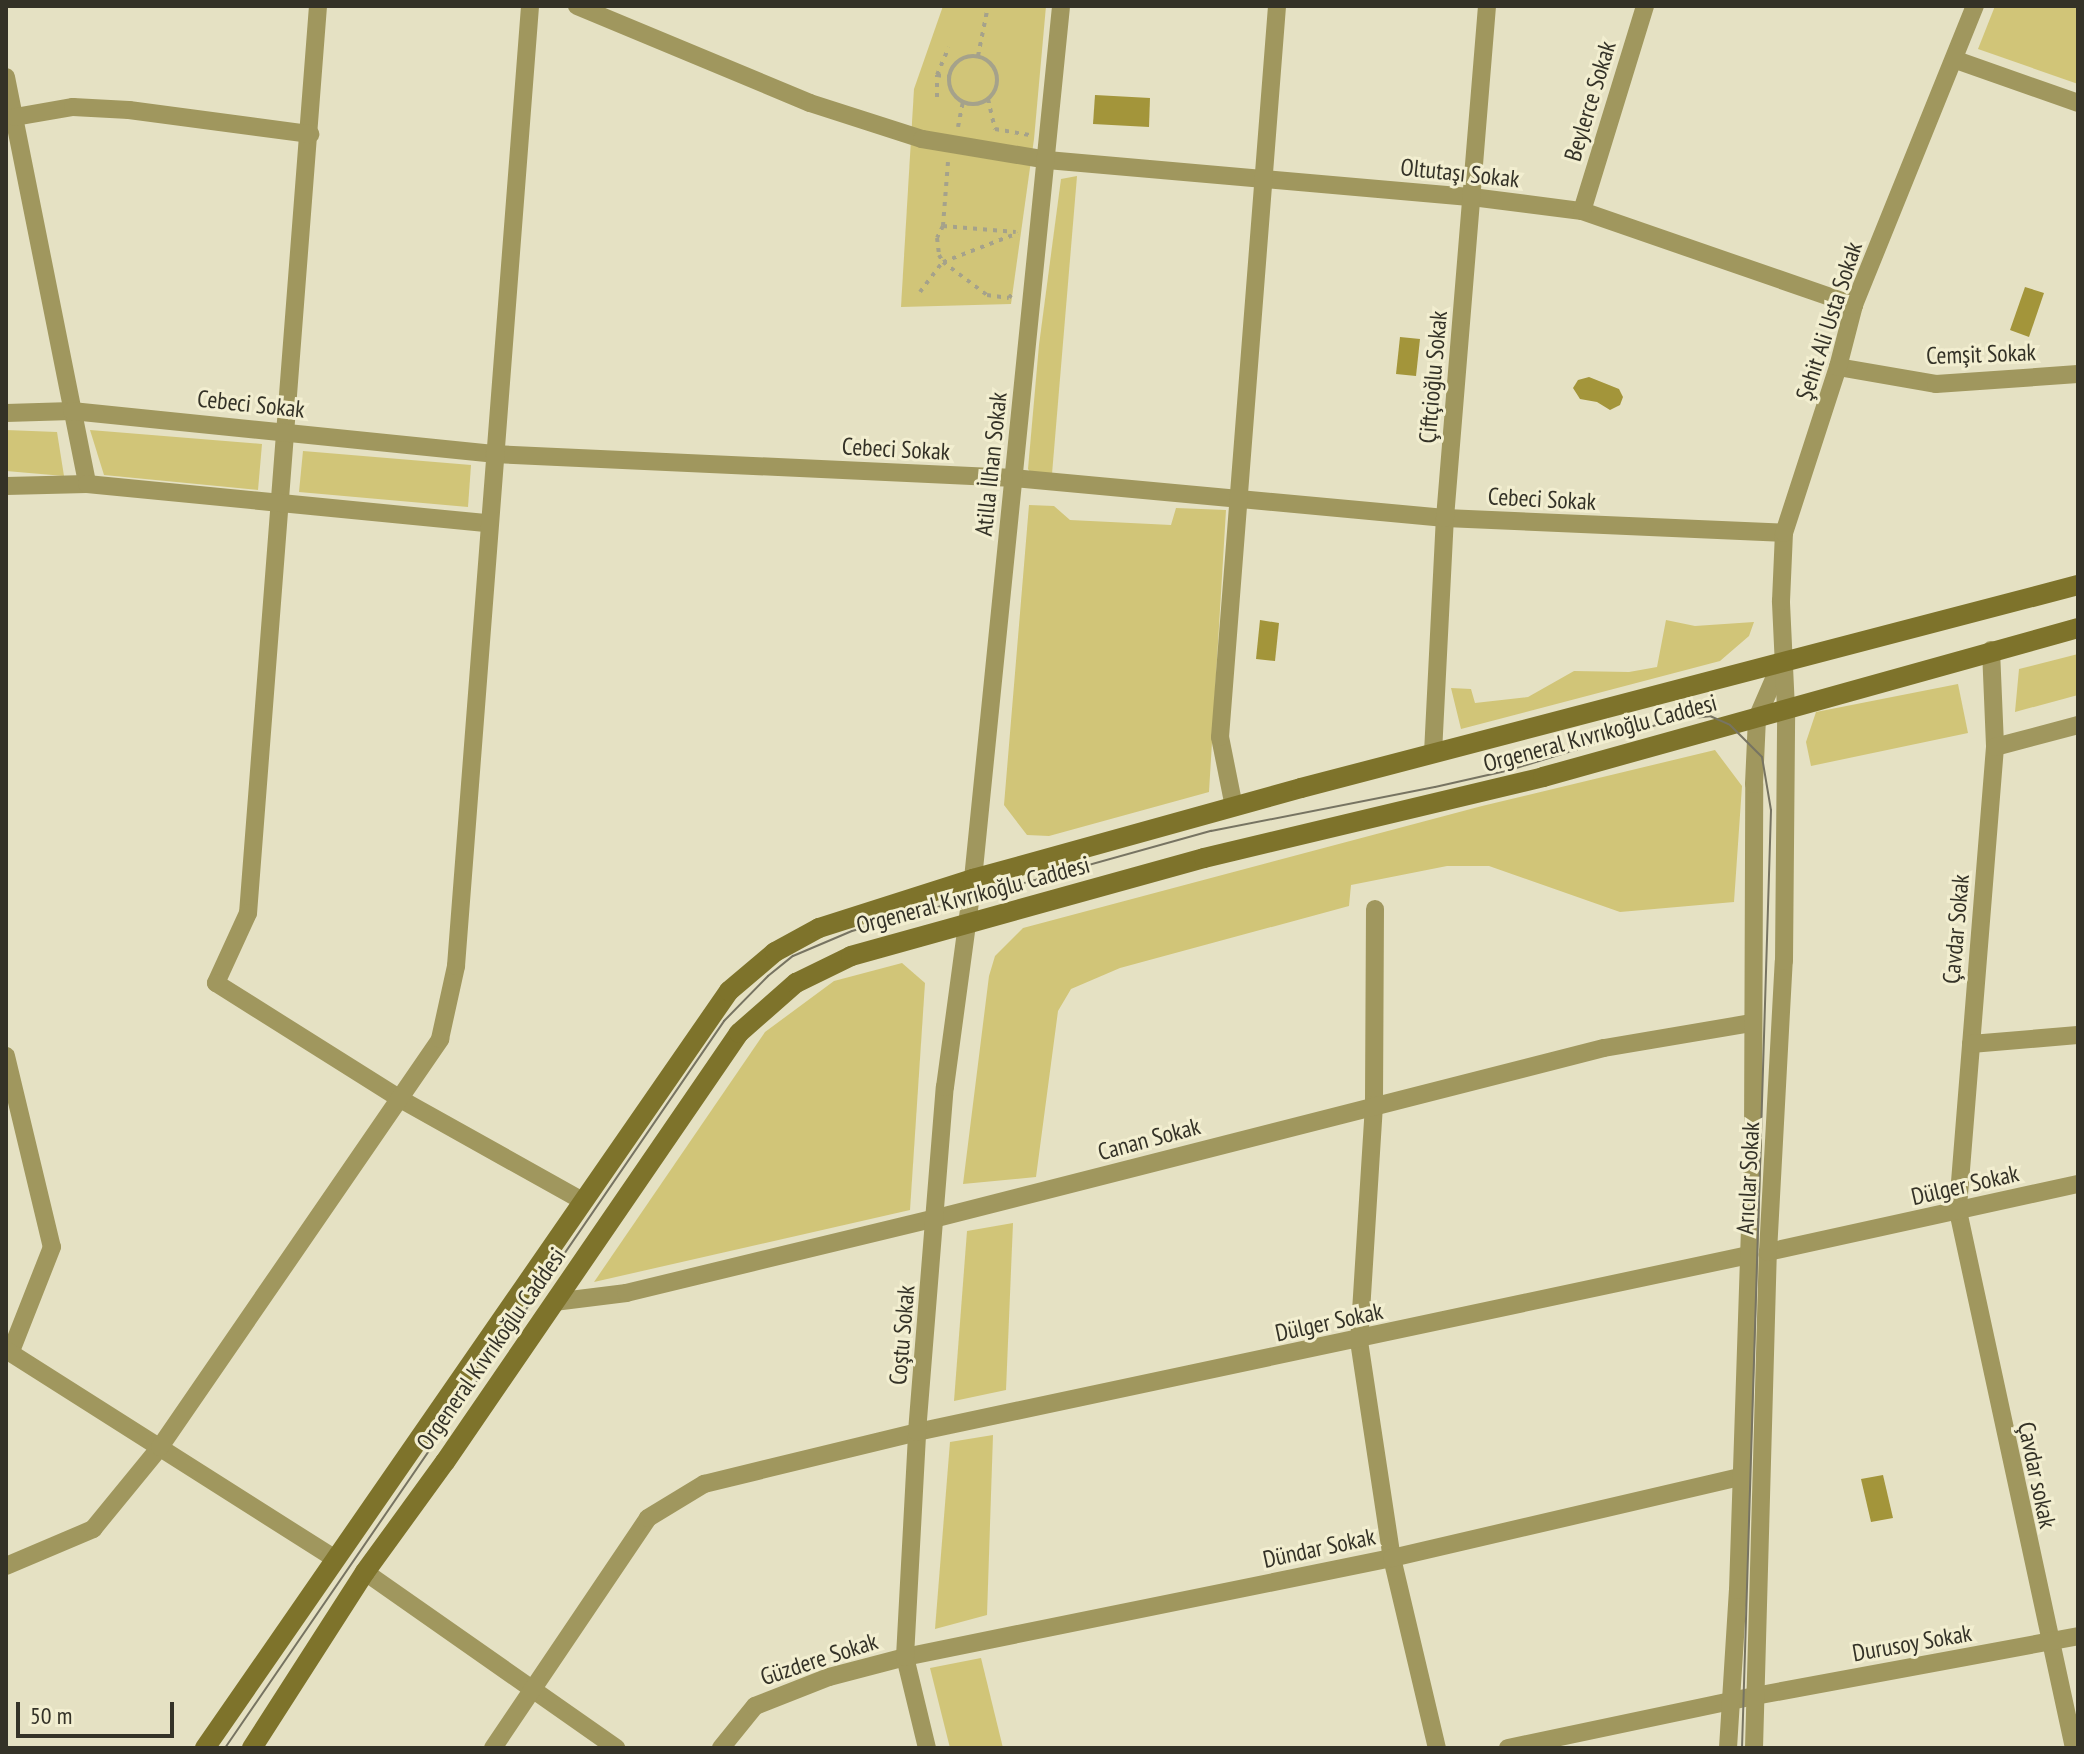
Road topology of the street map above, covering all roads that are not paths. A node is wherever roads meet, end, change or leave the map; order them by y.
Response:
1 (318, 6) edge
2 (530, 6) edge
3 (577, 6) edge
4 (1061, 6) edge
5 (1277, 6) edge
6 (1487, 6) edge
7 (1645, 6) edge
8 (1975, 6) edge
9 (1956, 60) junction
10 (6, 77) edge
11 (2078, 103) edge
12 (15, 117) junction
13 (310, 134) junction
14 (1047, 160) junction
15 (1264, 178) junction
16 (1472, 197) junction
17 (1582, 211) junction
18 (1854, 305) junction
19 (1838, 367) junction
20 (2078, 374) edge
21 (72, 411) junction
22 (6, 413) edge
23 (284, 431) junction
24 (494, 454) junction
25 (1014, 478) junction
26 (87, 484) junction
27 (6, 486) edge
28 (1237, 501) junction
29 (278, 505) junction
30 (1445, 518) junction
31 (488, 523) junction
32 (1784, 533) junction
33 (2078, 585) edge
34 (2078, 628) edge
35 (1991, 650) junction
36 (1781, 662) junction
37 (1786, 709) junction
38 (1757, 718) junction
39 (2078, 725) edge
40 (1995, 747) junction
41 (1433, 753) junction
42 (1234, 807) junction
43 (973, 879) junction
44 (1375, 909) dead end
45 (966, 926) junction
46 (1752, 1023) junction
47 (2078, 1035) edge
48 (1971, 1044) junction
49 (6, 1056) edge
50 (402, 1100) junction
51 (1374, 1105) junction
52 (13, 1123) edge
53 (2078, 1184) edge
54 (583, 1201) junction
55 (1958, 1211) junction
56 (937, 1218) junction
57 (1758, 1253) junction
58 (554, 1302) junction
59 (1359, 1341) junction
60 (8, 1351) edge
61 (917, 1432) junction
62 (160, 1447) junction
63 (1741, 1477) junction
64 (1392, 1558) junction
65 (335, 1559) junction
66 (6, 1566) edge
67 (365, 1572) junction
68 (2078, 1636) edge
69 (2049, 1642) junction
70 (905, 1657) junction
71 (532, 1686) junction
72 (1755, 1696) junction
73 (1731, 1702) junction
74 (205, 1748) edge
75 (252, 1748) edge
76 (493, 1748) edge
77 (616, 1748) edge
78 (721, 1748) edge
79 (927, 1748) edge
80 (1437, 1748) edge
81 (1508, 1748) edge
82 (1728, 1748) edge
83 (1754, 1748) edge
84 (2074, 1748) edge

1 - 13 street
2 - 24 street
3 - 14 street, Oltutaşı Sokak
4 - 14 street, Atilla İlhan Sokak
5 - 15 street
6 - 16 street, Çiftçioğlu Sokak
7 - 17 street, Beylerce Sokak
8 - 9 street, Şehit Ali Usta Sokak
9 - 11 street
9 - 18 street, Şehit Ali Usta Sokak
10 - 12 street
12 - 13 street
12 - 21 street
13 - 23 street
14 - 15 street, Oltutaşı Sokak
14 - 25 street, Atilla İlhan Sokak
15 - 16 street, Oltutaşı Sokak
15 - 28 street
16 - 17 street, Oltutaşı Sokak
16 - 30 street, Çiftçioğlu Sokak
17 - 18 street, Oltutaşı Sokak
18 - 19 street, Şehit Ali Usta Sokak
19 - 20 street, Cemşit Sokak
19 - 32 street, Şehit Ali Usta Sokak
21 - 22 street, Cebeci Sokak
21 - 23 street, Cebeci Sokak
21 - 26 street
23 - 24 street, Cebeci Sokak
23 - 29 street
24 - 25 street, Cebeci Sokak
24 - 31 street
25 - 28 street, Cebeci Sokak
25 - 43 street, Atilla İlhan Sokak
26 - 27 street
26 - 29 street
28 - 30 street, Cebeci Sokak
28 - 42 street
29 - 31 street
29 - 50 street
30 - 32 street, Cebeci Sokak
30 - 41 street, Çiftçioğlu Sokak
31 - 50 street
32 - 36 street, Şehit Ali Usta Sokak
33 - 36 main road
34 - 35 main road, Orgeneral Kıvrıkoğlu Caddesi
35 - 37 main road, Orgeneral Kıvrıkoğlu Caddesi
35 - 40 street, Çavdar Sokak
36 - 37 street, Arıcılar Sokak
36 - 38 street
36 - 41 main road
37 - 38 main road, Orgeneral Kıvrıkoğlu Caddesi
37 - 57 street, Arıcılar Sokak
38 - 45 main road, Orgeneral Kıvrıkoğlu Caddesi
38 - 46 street
39 - 40 street
40 - 48 street, Çavdar Sokak
41 - 42 main road
42 - 43 main road
43 - 45 street, Atilla İlhan Sokak
43 - 54 main road
44 - 51 street
45 - 56 street, Coştu Sokak
45 - 58 main road, Orgeneral Kıvrıkoğlu Caddesi
46 - 51 street, Canan Sokak
46 - 57 street
47 - 48 street
48 - 55 street, Çavdar Sokak
49 - 52 street
50 - 54 street
50 - 62 street
51 - 56 street, Canan Sokak
51 - 59 street
52 - 60 street
53 - 55 street, Dülger Sokak
54 - 65 main road
55 - 57 street, Dülger Sokak
55 - 69 street, Çavdar sokak
56 - 58 street, Canan Sokak
56 - 61 street, Coştu Sokak
57 - 59 street, Dülger Sokak
57 - 63 street
57 - 72 street, Arıcılar Sokak
58 - 67 main road, Orgeneral Kıvrıkoğlu Caddesi
59 - 61 street, Dülger Sokak
59 - 64 street
60 - 62 street
61 - 70 street, Coştu Sokak
61 - 71 street, Dülger Sokak
62 - 65 street
62 - 66 street
63 - 64 street, Dündar Sokak
63 - 73 street
64 - 70 street, Dündar Sokak
64 - 80 street
65 - 74 main road
67 - 71 street
67 - 75 main road, Orgeneral Kıvrıkoğlu Caddesi
68 - 69 street, Durusoy Sokak
69 - 72 street, Durusoy Sokak
69 - 84 street, Çavdar sokak
70 - 78 street, Güzdere Sokak
70 - 79 street, Coştu Sokak
71 - 76 street, Dülger Sokak
71 - 77 street
72 - 73 street, Durusoy Sokak
72 - 83 street
73 - 81 street, Durusoy Sokak
73 - 82 street

